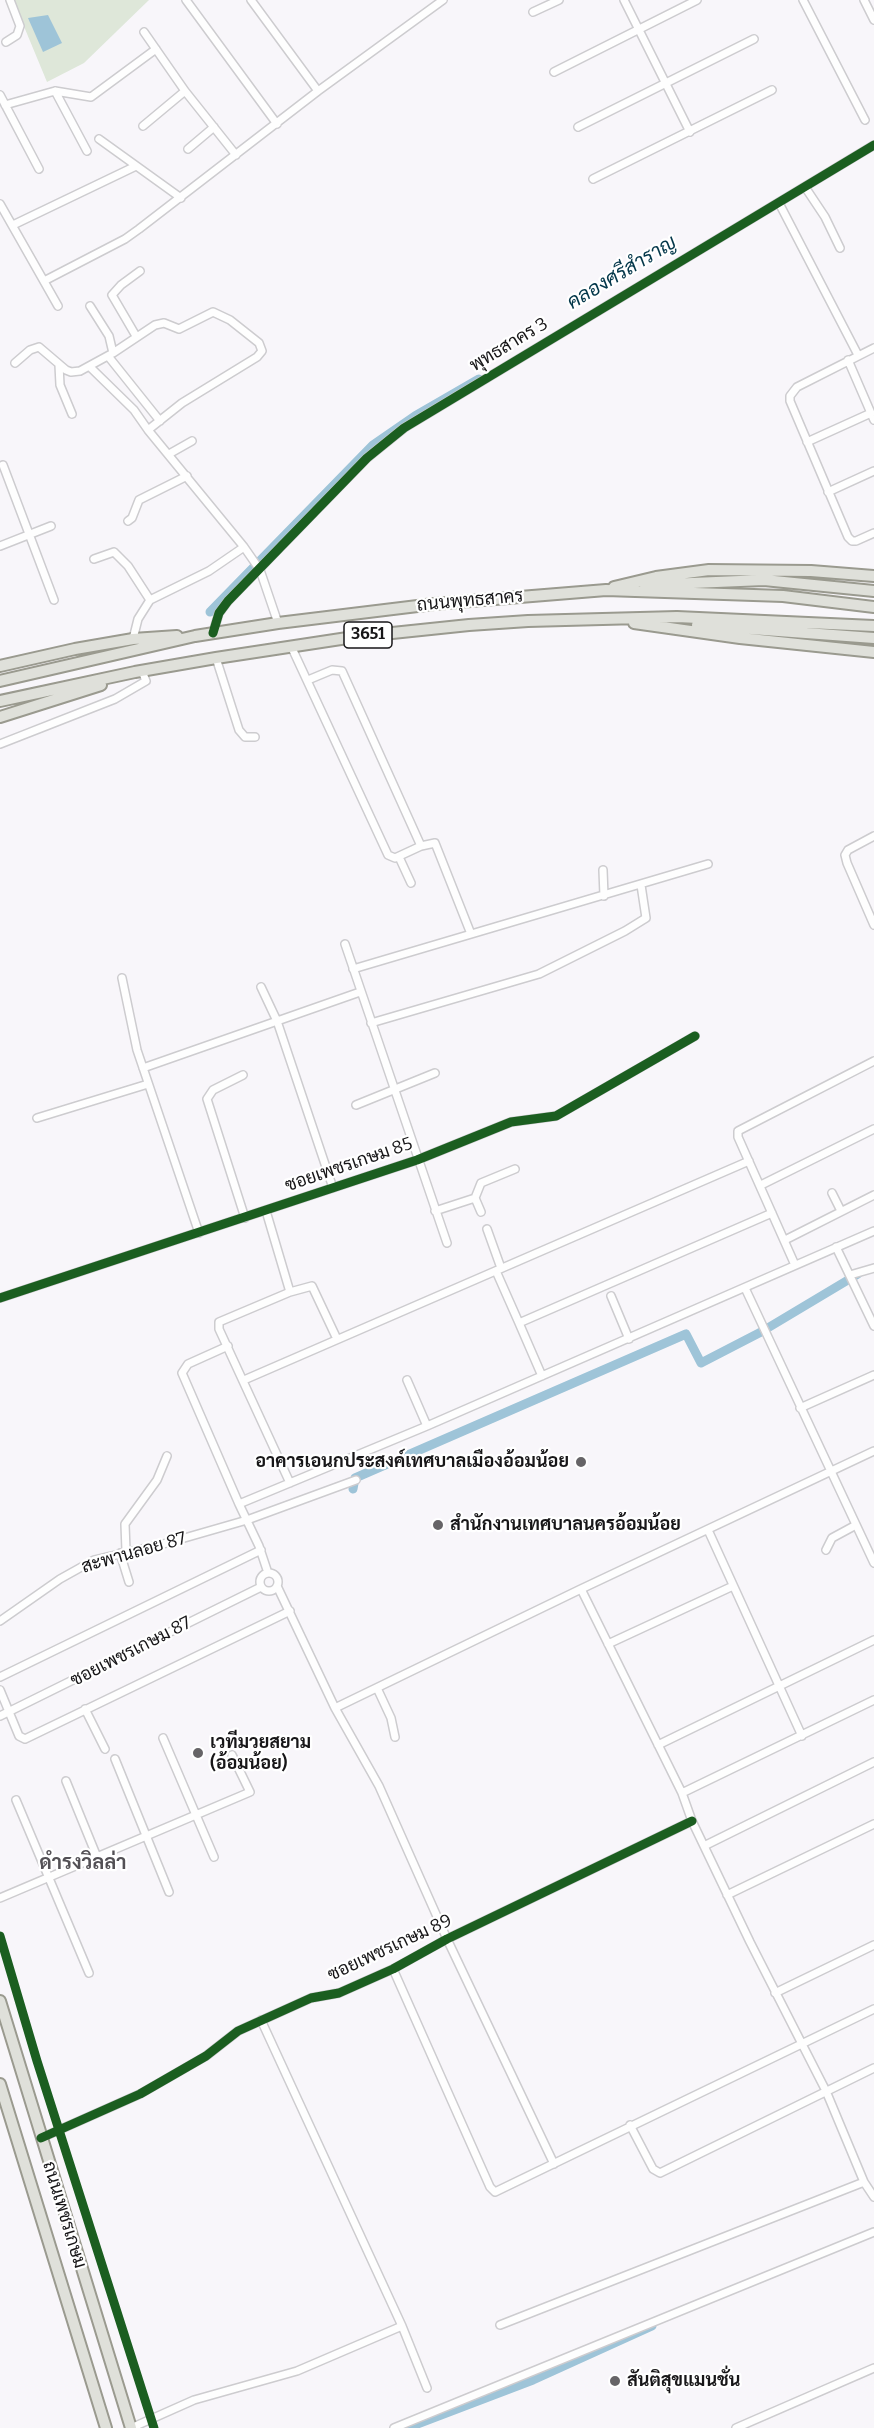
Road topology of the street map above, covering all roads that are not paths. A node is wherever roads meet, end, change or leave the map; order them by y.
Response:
1 (10, 0) edge
2 (186, 0) edge
3 (250, 0) edge
4 (443, 0) edge
5 (624, 0) edge
6 (697, 0) edge
7 (803, 0) edge
8 (864, 0) edge
9 (555, 1) edge
10 (533, 12) dead end
11 (874, 20) edge
12 (639, 30) junction
13 (144, 32) dead end
14 (754, 39) dead end
15 (6, 42) dead end
16 (156, 49) junction
17 (554, 72) dead end
18 (666, 84) junction
19 (772, 90) dead end
20 (55, 91) junction
21 (185, 91) junction
22 (318, 91) junction
23 (0, 95) edge
24 (5, 105) junction
25 (865, 120) dead end
26 (277, 124) junction
27 (143, 126) dead end
28 (214, 127) junction
29 (578, 127) dead end
30 (690, 132) junction
31 (99, 139) dead end
32 (874, 145) edge
33 (188, 149) dead end
34 (87, 151) dead end
35 (236, 155) junction
36 (136, 166) junction
37 (39, 169) dead end
38 (593, 179) dead end
39 (805, 187) junction
40 (181, 198) junction
41 (779, 203) junction
42 (0, 204) edge
43 (13, 225) junction
44 (840, 248) dead end
45 (140, 271) dead end
46 (44, 281) junction
47 (58, 306) dead end
48 (90, 306) dead end
49 (136, 336) junction
50 (874, 348) edge
51 (110, 354) junction
52 (858, 355) junction
53 (848, 360) junction
54 (15, 363) dead end
55 (59, 365) junction
56 (90, 367) junction
57 (123, 376) junction
58 (115, 392) junction
59 (872, 413) edge
60 (72, 414) dead end
61 (160, 421) junction
62 (148, 430) junction
63 (192, 441) dead end
64 (807, 442) junction
65 (169, 454) junction
66 (3, 465) dead end
67 (874, 471) edge
68 (187, 476) junction
69 (828, 492) junction
70 (129, 521) dead end
71 (51, 526) dead end
72 (874, 533) edge
73 (29, 535) junction
74 (0, 546) edge
75 (244, 547) junction
76 (94, 559) dead end
77 (259, 569) junction
78 (874, 576) edge
79 (606, 590) junction
80 (874, 591) edge
81 (54, 600) dead end
82 (150, 600) junction
83 (874, 607) edge
84 (604, 619) junction
85 (278, 622) junction
86 (874, 626) edge
87 (213, 633) junction
88 (195, 636) junction
89 (874, 638) edge
90 (134, 639) junction
91 (291, 646) junction
92 (874, 652) edge
93 (216, 658) junction
94 (0, 666) edge
95 (141, 675) junction
96 (308, 680) junction
97 (0, 681) edge
98 (0, 701) edge
99 (0, 717) edge
100 (255, 737) dead end
101 (0, 744) edge
102 (874, 836) edge
103 (421, 846) junction
104 (399, 857) junction
105 (708, 864) dead end
106 (603, 870) dead end
107 (411, 884) dead end
108 (641, 885) junction
109 (604, 896) junction
110 (874, 925) edge
111 (471, 934) junction
112 (345, 944) dead end
113 (353, 969) junction
114 (122, 978) dead end
115 (261, 987) dead end
116 (360, 992) junction
117 (277, 1021) junction
118 (371, 1023) junction
119 (695, 1036) dead end
120 (874, 1061) edge
121 (143, 1068) junction
122 (435, 1073) dead end
123 (243, 1075) dead end
124 (148, 1084) junction
125 (394, 1089) junction
126 (356, 1105) dead end
127 (37, 1118) dead end
128 (874, 1129) edge
129 (417, 1160) junction
130 (749, 1161) junction
131 (515, 1169) dead end
132 (761, 1185) junction
133 (333, 1188) junction
134 (832, 1193) dead end
135 (874, 1195) edge
136 (475, 1197) junction
137 (266, 1211) junction
138 (435, 1211) junction
139 (481, 1212) dead end
140 (841, 1212) junction
141 (772, 1213) junction
142 (245, 1218) junction
143 (487, 1229) dead end
144 (874, 1231) edge
145 (198, 1233) junction
146 (785, 1240) junction
147 (447, 1243) dead end
148 (836, 1247) junction
149 (795, 1265) junction
150 (874, 1268) edge
151 (499, 1269) junction
152 (850, 1275) junction
153 (745, 1288) junction
154 (290, 1292) junction
155 (611, 1296) dead end
156 (0, 1298) edge
157 (519, 1323) junction
158 (874, 1326) edge
159 (337, 1339) junction
160 (629, 1339) junction
161 (228, 1346) junction
162 (874, 1375) edge
163 (542, 1376) junction
164 (244, 1380) junction
165 (407, 1380) dead end
166 (800, 1408) junction
167 (427, 1426) junction
168 (874, 1451) edge
169 (167, 1456) dead end
170 (830, 1473) junction
171 (356, 1480) dead end
172 (290, 1483) junction
173 (239, 1504) junction
174 (247, 1520) junction
175 (856, 1525) junction
176 (708, 1530) junction
177 (261, 1550) junction
178 (826, 1550) dead end
179 (123, 1552) junction
180 (874, 1563) edge
181 (268, 1572) junction
182 (129, 1582) dead end
183 (277, 1586) junction
184 (733, 1586) junction
185 (261, 1587) junction
186 (581, 1588) junction
187 (290, 1611) junction
188 (0, 1621) edge
189 (874, 1640) edge
190 (608, 1644) junction
191 (0, 1677) edge
192 (779, 1687) junction
193 (377, 1688) junction
194 (0, 1690) edge
195 (874, 1700) edge
196 (335, 1708) junction
197 (85, 1709) junction
198 (10, 1712) junction
199 (0, 1716) edge
200 (802, 1736) junction
201 (395, 1737) dead end
202 (163, 1738) dead end
203 (658, 1745) junction
204 (105, 1749) dead end
205 (232, 1755) dead end
206 (115, 1759) dead end
207 (874, 1762) edge
208 (66, 1781) dead end
209 (681, 1793) junction
210 (16, 1800) dead end
211 (196, 1815) junction
212 (692, 1821) junction
213 (874, 1824) edge
214 (147, 1836) junction
215 (704, 1846) junction
216 (97, 1857) junction
217 (214, 1857) dead end
218 (49, 1877) junction
219 (169, 1892) dead end
220 (727, 1895) junction
221 (0, 1898) edge
222 (447, 1939) junction
223 (874, 1945) edge
224 (393, 1969) junction
225 (89, 1973) dead end
226 (775, 1993) junction
227 (0, 2001) edge
228 (874, 2009) edge
229 (261, 2020) junction
230 (802, 2044) junction
231 (874, 2068) edge
232 (0, 2084) edge
233 (826, 2091) junction
234 (630, 2125) junction
235 (41, 2138) junction
236 (554, 2164) junction
237 (864, 2182) junction
238 (874, 2196) edge
239 (874, 2232) edge
240 (500, 2325) dead end
241 (402, 2326) junction
242 (874, 2368) edge
243 (427, 2388) dead end
244 (106, 2428) edge
245 (131, 2428) edge
246 (394, 2428) edge
247 (736, 2428) edge

1 - 15 street
2 - 26 street
3 - 22 street
4 - 22 street
5 - 12 street
6 - 12 street
7 - 25 street
8 - 11 street
9 - 10 street
12 - 17 street
12 - 18 street
13 - 16 street
14 - 18 street
16 - 20 street
16 - 21 street
18 - 29 street
18 - 30 street
19 - 30 street
20 - 24 street
20 - 34 street
21 - 27 street
21 - 28 street
22 - 26 street
23 - 24 street
24 - 37 street
26 - 35 street
28 - 33 street
28 - 35 street
30 - 38 street
31 - 36 street
32 - 39 street, พุทธสาคร 3
35 - 40 street
36 - 40 street
36 - 43 street
39 - 41 street, พุทธสาคร 3
39 - 44 street
40 - 46 street
41 - 52 street
41 - 77 street, พุทธสาคร 3
42 - 43 street
43 - 46 street
45 - 49 street
46 - 47 street
48 - 51 street
49 - 51 street
49 - 61 street
50 - 52 street
51 - 56 street
51 - 57 street
52 - 53 street
53 - 59 street
53 - 64 street
54 - 55 street
55 - 56 street
55 - 60 street
56 - 58 street
57 - 58 street
57 - 61 street
58 - 62 street
59 - 64 street
61 - 62 street
62 - 65 street
63 - 65 street
64 - 69 street
65 - 68 street
66 - 73 street
67 - 69 street
68 - 70 street
68 - 75 street
69 - 72 street
71 - 73 street
73 - 74 street
73 - 81 street
75 - 77 street
75 - 82 street
76 - 82 street
77 - 85 street
77 - 87 street, พุทธสาคร 3
78 - 79 main road
79 - 80 main road
79 - 83 main road, ถนนพุทธสาคร / 3651
79 - 85 main road, ถนนพุทธสาคร / 3651
82 - 90 street
84 - 86 main road, ถนนพุทธสาคร / 3651
84 - 89 main road
84 - 91 main road, ถนนพุทธสาคร / 3651
84 - 92 main road
85 - 87 main road, ถนนพุทธสาคร / 3651
87 - 88 main road, ถนนพุทธสาคร / 3651
88 - 90 main road
88 - 97 main road, ถนนพุทธสาคร / 3651
90 - 94 main road
91 - 93 main road, ถนนพุทธสาคร / 3651
91 - 96 street
93 - 95 main road, ถนนพุทธสาคร / 3651
93 - 100 street
95 - 98 main road, ถนนพุทธสาคร / 3651
95 - 99 main road
95 - 101 street
96 - 103 street
96 - 104 street
102 - 110 street
103 - 104 street
103 - 111 street
104 - 107 street
105 - 108 street
106 - 109 street
108 - 109 street
108 - 118 street
109 - 111 street
111 - 113 street
112 - 113 street
113 - 116 street
114 - 121 street
115 - 117 street
116 - 117 street
116 - 118 street
117 - 121 street
117 - 133 street
118 - 125 street
119 - 129 street, ซอยเพชรเกษม 85
120 - 130 street
121 - 124 street
122 - 125 street
123 - 142 street
124 - 127 street
124 - 145 street
125 - 126 street
125 - 129 street
128 - 132 street
129 - 133 street, ซอยเพชรเกษม 85
129 - 138 street
130 - 132 street
130 - 151 street
131 - 136 street
132 - 141 street
133 - 137 street, ซอยเพชรเกษม 85
134 - 140 street
135 - 140 street
136 - 138 street
136 - 139 street
137 - 142 street, ซอยเพชรเกษม 85
137 - 154 street
138 - 147 street
140 - 146 street
141 - 146 street
141 - 157 street
142 - 145 street, ซอยเพชรเกษม 85
143 - 151 street
144 - 148 street
145 - 156 street, ซอยเพชรเกษม 85
146 - 149 street
148 - 149 street
148 - 152 street
149 - 153 street
150 - 152 street
151 - 157 street
151 - 159 street
152 - 158 street
153 - 160 street
153 - 166 street
154 - 159 street
154 - 161 street
155 - 160 street
157 - 163 street
159 - 164 street
160 - 163 street
161 - 164 street
161 - 173 street
162 - 166 street
163 - 167 street
164 - 172 street
165 - 167 street
166 - 170 street
167 - 172 street
168 - 170 street
169 - 179 street
170 - 175 street
170 - 176 street
171 - 174 street, สะพานลอย 87
172 - 173 street
173 - 174 street
174 - 177 street
174 - 179 street, สะพานลอย 87
175 - 178 street
175 - 180 street
176 - 184 street
176 - 186 street
177 - 181 street
177 - 191 street
179 - 182 street
179 - 188 street, สะพานลอย 87
181 - 183 street
181 - 185 street
183 - 185 street
183 - 187 street
184 - 190 street
184 - 192 street
185 - 198 street, ซอยเพชรเกษม 87
186 - 190 street
186 - 193 street
187 - 196 street
187 - 197 street
189 - 192 street
190 - 203 street
192 - 200 street
192 - 203 street
193 - 196 street
193 - 201 street
194 - 198 street
195 - 200 street
196 - 222 street
197 - 198 street
197 - 204 street
198 - 199 street, ซอยเพชรเกษม 87
200 - 209 street
202 - 211 street
203 - 209 street
205 - 211 street
206 - 214 street
207 - 215 street
208 - 216 street
209 - 212 street
210 - 218 street
211 - 214 street
211 - 217 street
212 - 215 street
212 - 222 street, ซอยเพชรเกษม 89
213 - 220 street
214 - 216 street
214 - 219 street
215 - 220 street
216 - 218 street
218 - 221 street
218 - 225 street
220 - 226 street
222 - 224 street, ซอยเพชรเกษม 89
222 - 236 street
223 - 226 street
224 - 229 street, ซอยเพชรเกษม 89
224 - 236 street
226 - 230 street
227 - 235 main road, ถนนเพชรเกษม
228 - 230 street
229 - 235 street, ซอยเพชรเกษม 89
229 - 241 street
230 - 233 street
230 - 234 street
231 - 233 street
232 - 244 main road, ถนนเพชรเกษม
233 - 234 street
233 - 237 street
234 - 236 street
235 - 245 main road, ถนนเพชรเกษม
237 - 238 street
237 - 240 street
239 - 246 street
241 - 243 street
241 - 245 street
242 - 247 street

